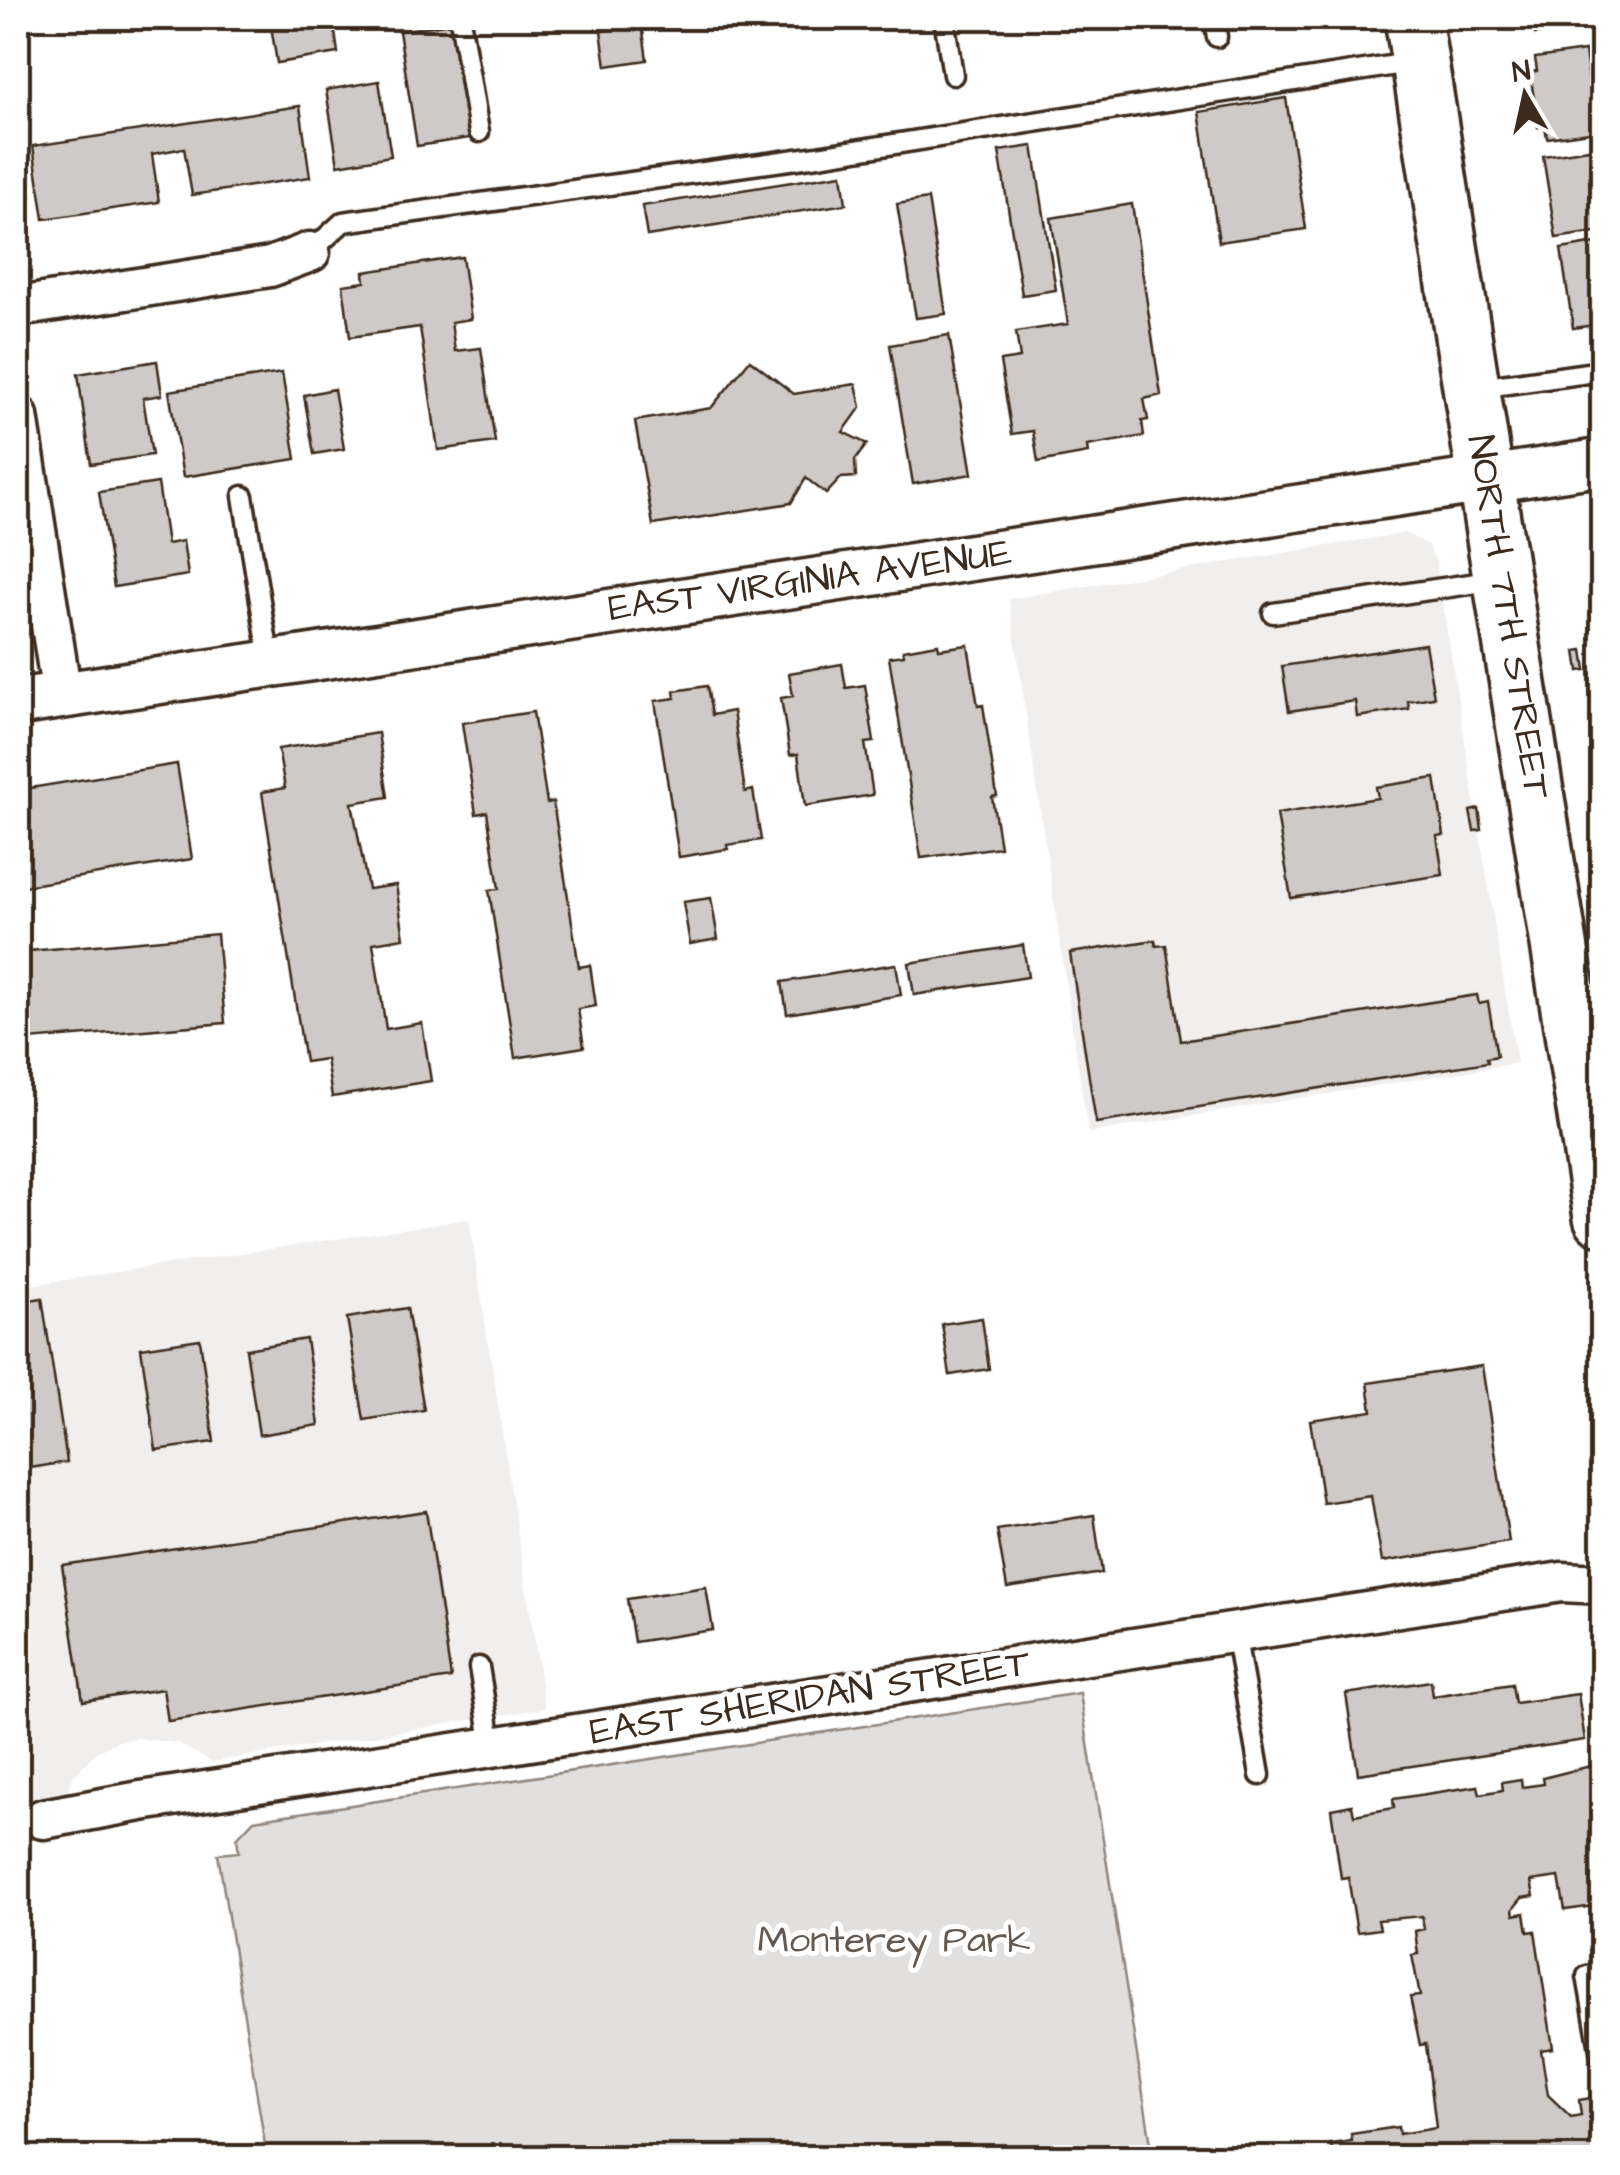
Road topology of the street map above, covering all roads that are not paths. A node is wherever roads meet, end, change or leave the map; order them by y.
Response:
1 (460, 18) edge
2 (944, 18) edge
3 (1214, 18) edge
4 (1217, 37) dead end
5 (1417, 40) edge
6 (953, 75) dead end
7 (479, 132) dead end
8 (310, 252) joint
9 (18, 307) edge
10 (1602, 371) edge
11 (1472, 389) junction
12 (18, 416) edge
13 (1602, 462) edge
14 (1488, 482) junction
15 (243, 496) dead end
16 (1502, 579) junction
17 (1273, 614) dead end
18 (270, 663) junction
19 (62, 695) junction
20 (18, 702) edge
21 (1602, 1217) edge
22 (1602, 1584) edge
23 (1235, 1632) junction
24 (479, 1667) dead end
25 (492, 1747) junction
26 (1260, 1775) dead end
27 (37, 1820) dead end
28 (1602, 1973) edge
29 (1602, 2061) edge

1 - 7 lane
2 - 6 lane
3 - 4 lane
5 - 8 lane
5 - 11 main road, NORTH 7TH STREET
8 - 9 street
10 - 11 lane
11 - 14 main road, NORTH 7TH STREET
12 - 19 street
13 - 14 street, EAST VIRGINIA AVENUE
14 - 16 main road, NORTH 7TH STREET
14 - 18 street, EAST VIRGINIA AVENUE
15 - 18 lane
16 - 17 lane
16 - 21 main road, NORTH 7TH STREET
18 - 19 street, EAST VIRGINIA AVENUE
19 - 20 street, EAST VIRGINIA AVENUE
22 - 23 street, EAST SHERIDAN STREET
23 - 25 street, EAST SHERIDAN STREET
23 - 26 lane
24 - 25 lane
25 - 27 street, EAST SHERIDAN STREET
28 - 29 lane

